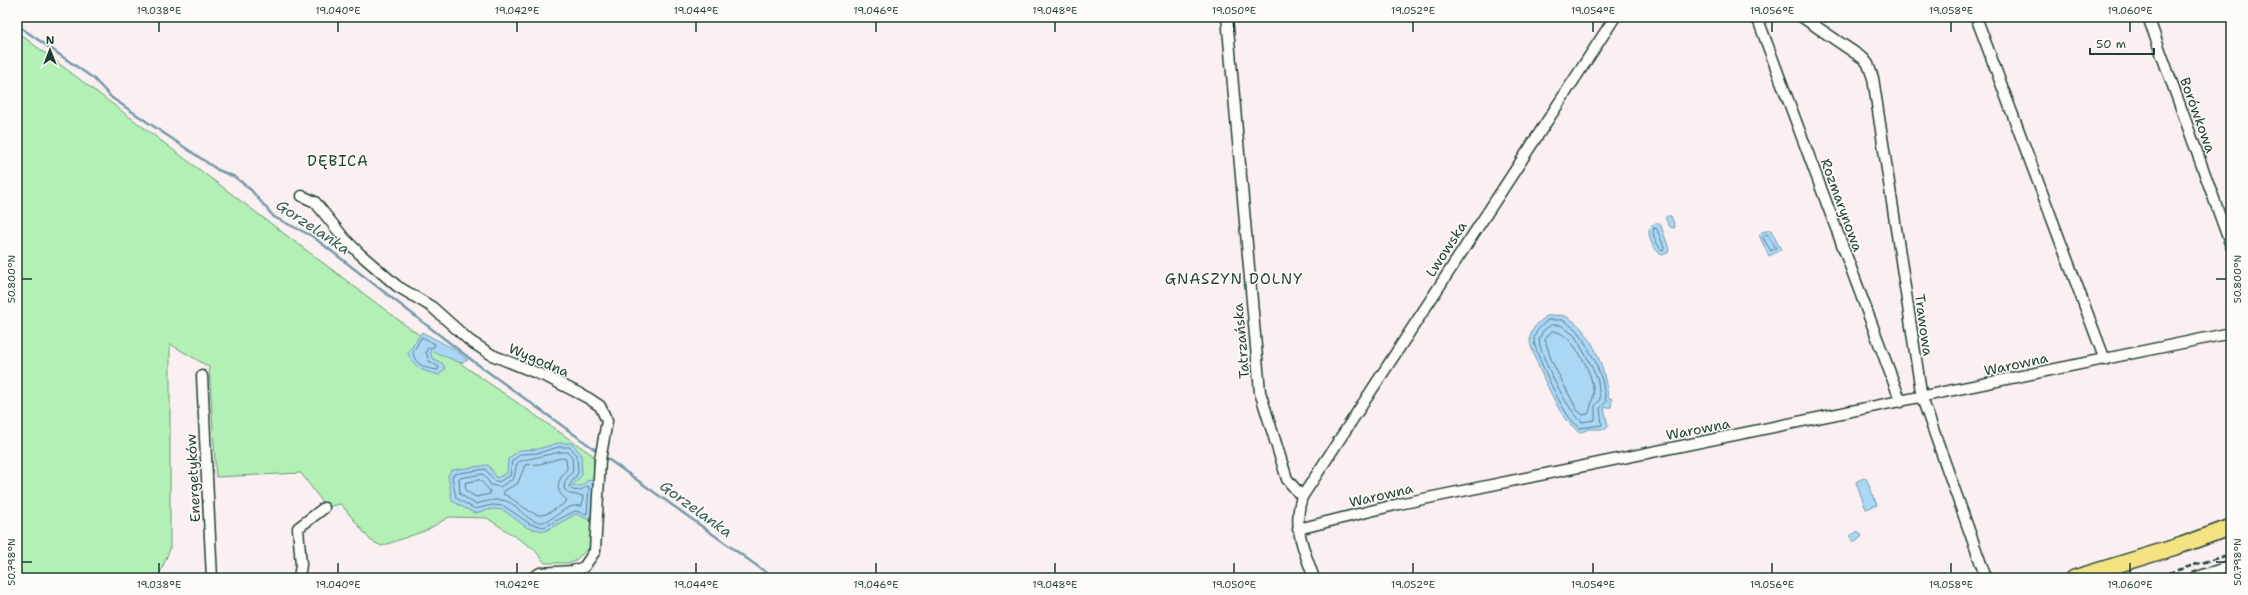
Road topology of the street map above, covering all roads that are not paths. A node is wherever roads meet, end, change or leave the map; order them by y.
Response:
1 (1227, 17) edge
2 (1615, 17) edge
3 (1757, 17) edge
4 (1802, 17) edge
5 (1976, 17) edge
6 (2148, 17) edge
7 (302, 196) dead end
8 (2231, 246) edge
9 (2231, 333) edge
10 (2105, 360) junction
11 (202, 376) dead end
12 (1922, 398) junction
13 (1901, 402) junction
14 (1302, 496) junction
15 (324, 508) dead end
16 (2231, 527) edge
17 (1298, 529) junction
18 (2231, 535) edge
19 (2182, 545) junction
20 (2231, 566) edge
21 (212, 578) edge
22 (299, 578) edge
23 (532, 578) edge
24 (1314, 578) edge
25 (1986, 578) edge
26 (2074, 578) edge
27 (2194, 578) edge

1 - 14 street, Tatrzańska
2 - 14 street, Lwowska
3 - 13 street, Rozmarynowa
4 - 12 street, Trawowa
5 - 10 street
6 - 8 street, Borówkowa
7 - 23 street, Wygodna
9 - 10 street, Warowna
10 - 12 street, Warowna
11 - 21 street, Energetyków
12 - 13 street, Warowna
12 - 25 street, Trawowa
13 - 17 street, Warowna
14 - 17 street
15 - 22 street
16 - 19 main road
17 - 24 street
18 - 19 main road
19 - 26 main road
20 - 27 street

